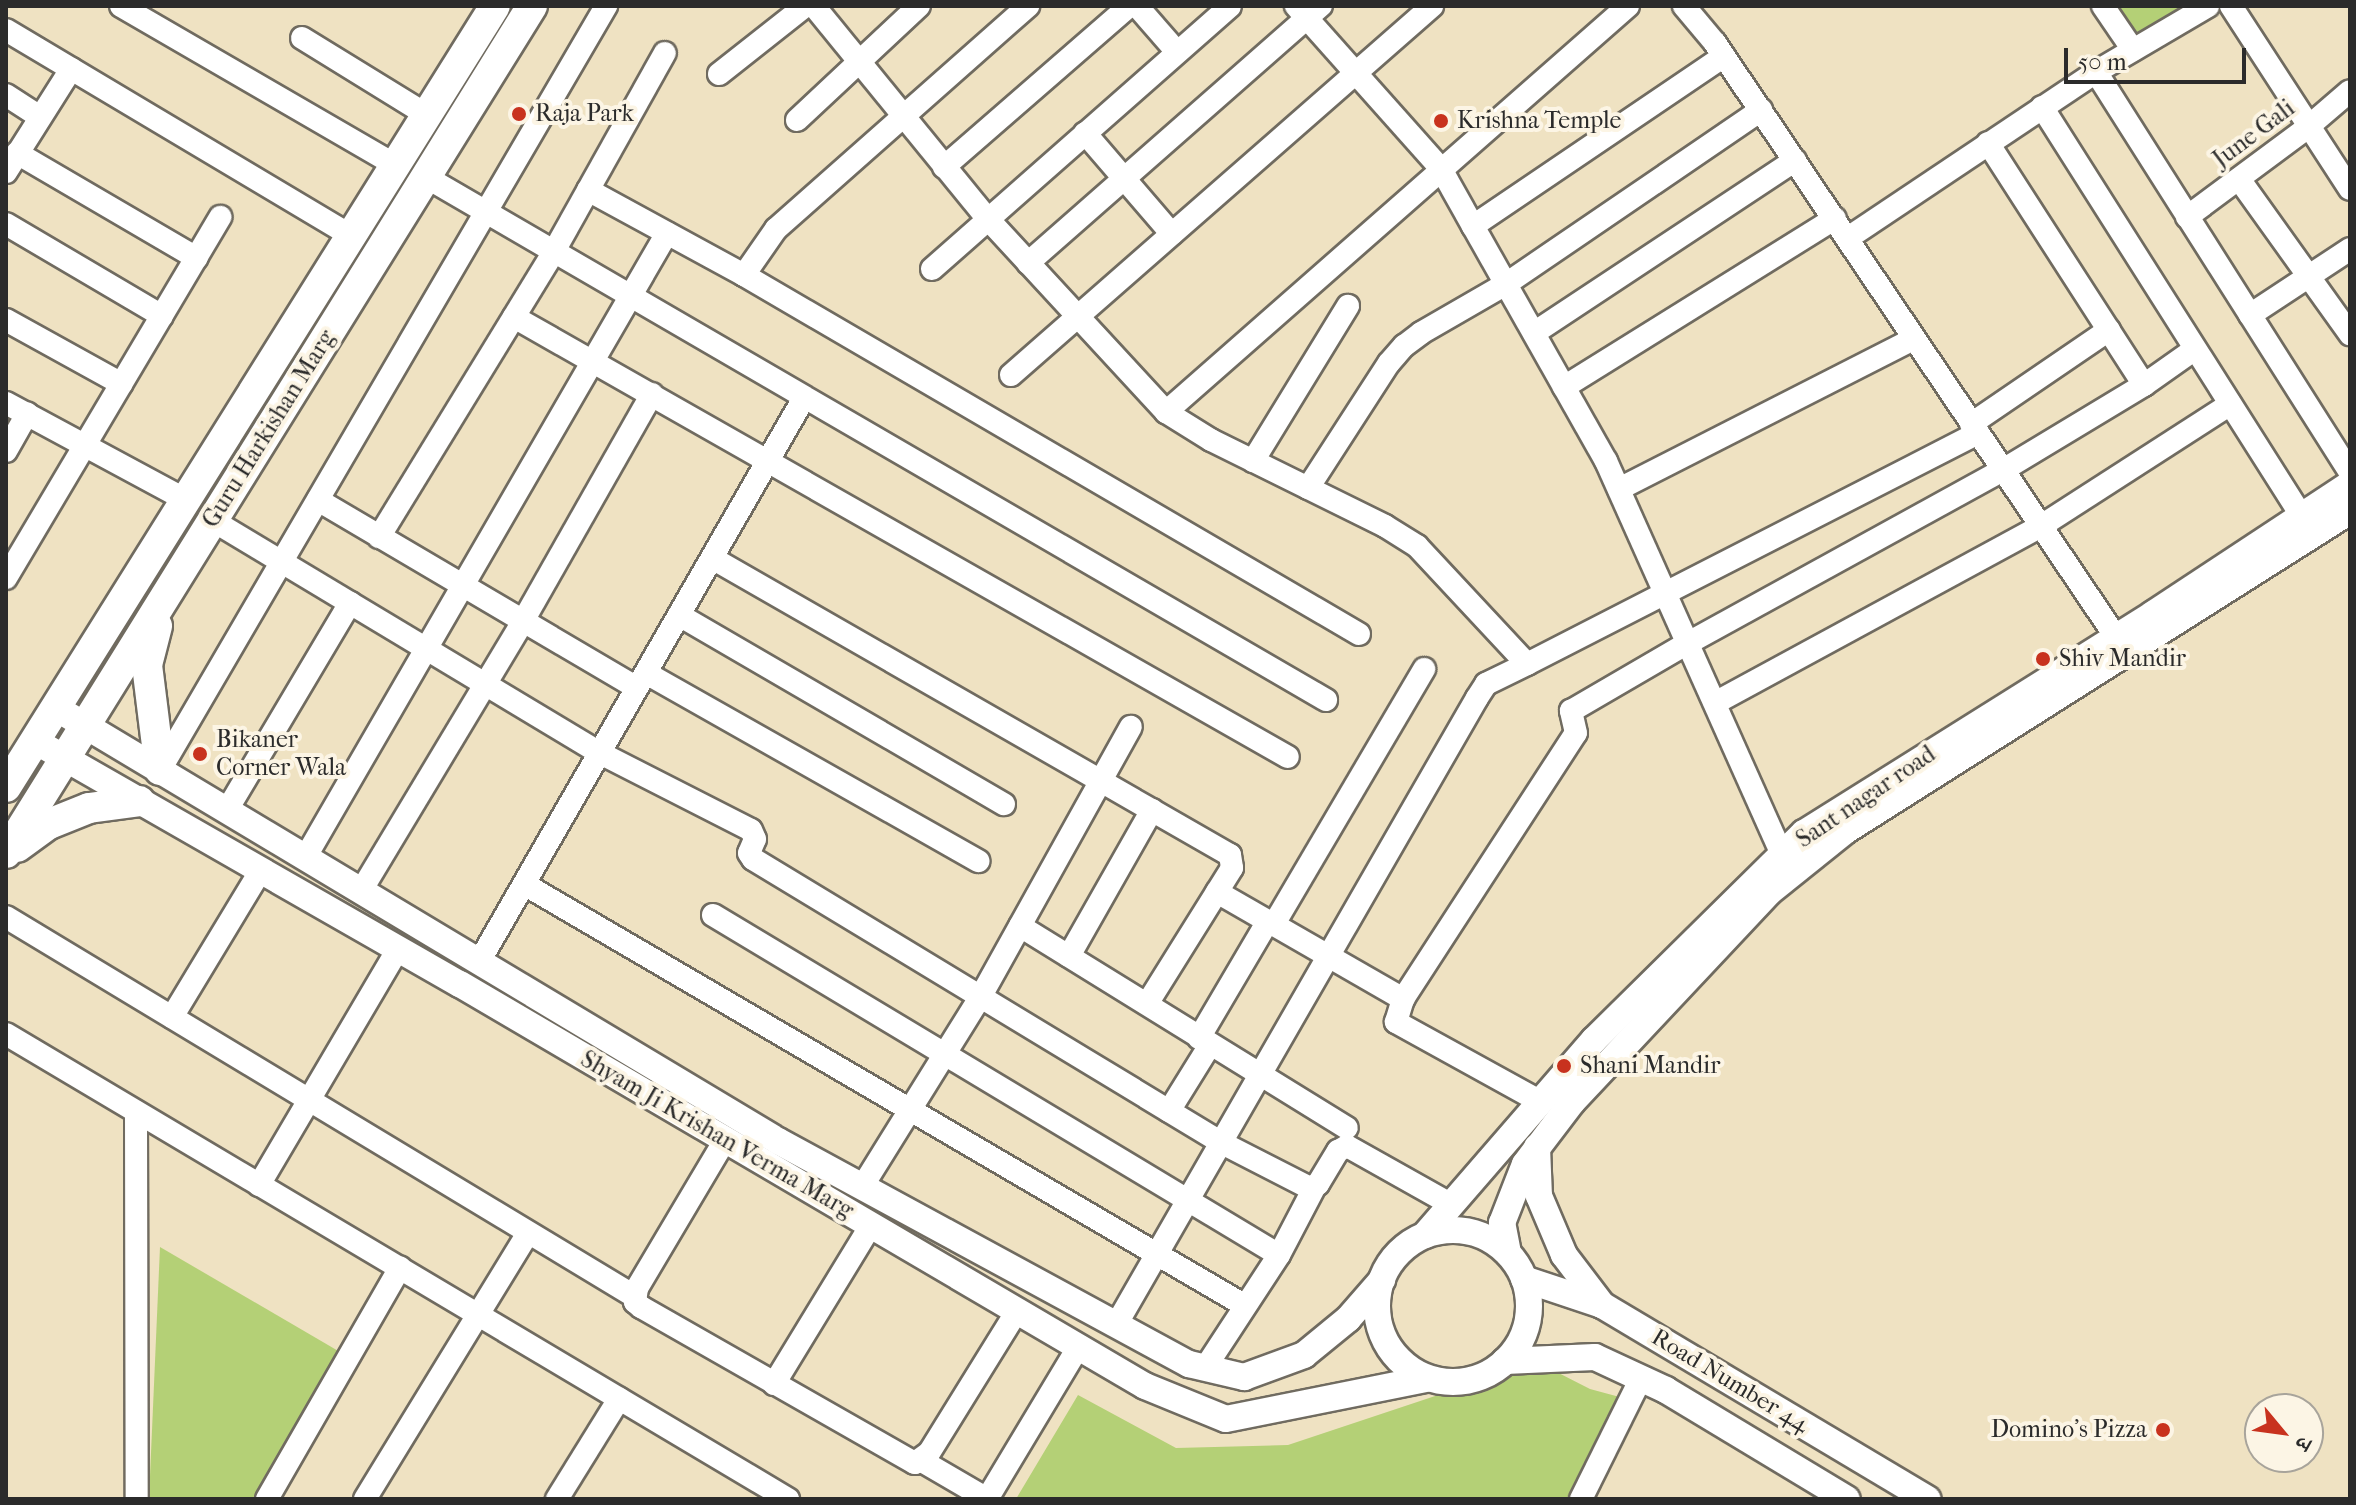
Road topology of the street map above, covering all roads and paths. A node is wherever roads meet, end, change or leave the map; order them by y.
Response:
1 (121, 6) edge
2 (495, 6) edge
3 (532, 6) edge
4 (606, 6) edge
5 (805, 6) edge
6 (814, 6) edge
7 (919, 6) edge
8 (1028, 6) edge
9 (1129, 6) edge
10 (1137, 6) edge
11 (1230, 6) edge
12 (1432, 6) edge
13 (1628, 6) edge
14 (1684, 6) edge
15 (2103, 6) edge
16 (2208, 6) edge
17 (2231, 6) edge
18 (1308, 10) edge
19 (6, 30) edge
20 (302, 38) dead end
21 (2133, 50) junction
22 (1177, 52) junction
23 (665, 53) dead end
24 (1724, 56) junction
25 (858, 59) junction
26 (71, 69) junction
27 (2096, 72) junction
28 (719, 74) dead end
29 (1358, 74) junction
30 (2350, 91) edge
31 (6, 95) edge
32 (2042, 107) junction
33 (1761, 110) junction
34 (427, 115) junction
35 (902, 116) junction
36 (40, 117) junction
37 (797, 120) dead end
38 (2308, 127) junction
39 (1085, 133) junction
40 (1988, 143) junction
41 (1795, 160) junction
42 (12, 163) edge
43 (395, 165) junction
44 (944, 167) junction
45 (1441, 169) junction
46 (426, 177) junction
47 (1125, 179) junction
48 (2239, 179) junction
49 (2350, 189) edge
50 (588, 190) junction
51 (486, 214) junction
52 (220, 217) dead end
53 (2187, 217) junction
54 (1835, 218) junction
55 (988, 219) junction
56 (6, 224) edge
57 (1473, 226) junction
58 (667, 233) junction
59 (1172, 234) junction
60 (351, 236) junction
61 (1848, 238) junction
62 (2350, 249) edge
63 (553, 253) junction
64 (197, 258) junction
65 (1028, 263) junction
66 (932, 269) dead end
67 (744, 275) junction
68 (2309, 276) junction
69 (1506, 284) junction
70 (632, 299) junction
71 (1348, 306) dead end
72 (2250, 315) junction
73 (162, 316) junction
74 (514, 317) junction
75 (1076, 317) junction
76 (6, 320) edge
77 (2109, 330) junction
78 (1534, 333) junction
79 (2350, 334) edge
80 (1914, 339) junction
81 (2195, 349) junction
82 (596, 361) junction
83 (1011, 375) dead end
84 (122, 384) junction
85 (2144, 385) junction
86 (1564, 387) junction
87 (652, 394) junction
88 (804, 398) junction
89 (6, 403) edge
90 (2230, 404) junction
91 (1166, 412) junction
92 (27, 414) junction
93 (1974, 428) junction
94 (85, 446) junction
95 (6, 451) edge
96 (1253, 461) junction
97 (767, 463) junction
98 (2003, 470) junction
99 (2350, 473) edge
100 (2350, 484) edge
101 (1308, 488) junction
102 (1619, 489) junction
103 (186, 500) junction
104 (318, 500) junction
105 (2350, 511) edge
106 (2302, 517) junction
107 (212, 520) junction
108 (2041, 526) junction
109 (379, 537) junction
110 (712, 558) junction
111 (282, 562) junction
112 (6, 578) edge
113 (461, 584) junction
114 (1665, 593) junction
115 (165, 597) junction
116 (350, 603) junction
117 (679, 615) junction
118 (523, 621) junction
119 (1359, 634) dead end
120 (2116, 637) junction
121 (1688, 643) junction
122 (425, 647) junction
123 (1527, 664) junction
124 (1424, 669) dead end
125 (642, 680) junction
126 (485, 684) junction
127 (1326, 700) dead end
128 (1715, 703) junction
129 (56, 708) junction
130 (85, 726) junction
131 (1131, 727) dead end
132 (35, 741) junction
133 (600, 753) junction
134 (1288, 757) dead end
135 (65, 758) junction
136 (160, 770) junction
137 (1100, 781) junction
138 (6, 787) edge
139 (140, 801) junction
140 (1004, 804) dead end
141 (227, 810) junction
142 (1152, 810) junction
143 (6, 854) edge
144 (1782, 854) junction
145 (305, 858) junction
146 (978, 861) dead end
147 (261, 870) junction
148 (524, 884) junction
149 (361, 891) junction
150 (1217, 892) junction
151 (713, 915) dead end
152 (6, 917) edge
153 (1271, 923) junction
154 (1020, 926) junction
155 (398, 949) junction
156 (1329, 954) junction
157 (1069, 956) junction
158 (479, 962) junction
159 (981, 996) junction
160 (1403, 999) junction
161 (1147, 1004) junction
162 (172, 1017) junction
163 (6, 1034) edge
164 (1205, 1042) junction
165 (943, 1053) junction
166 (1261, 1075) junction
167 (308, 1102) junction
168 (1541, 1102) junction
169 (909, 1110) junction
170 (1169, 1111) junction
171 (136, 1112) junction
172 (1347, 1128) dead end
173 (725, 1140) junction
174 (1222, 1143) junction
175 (1537, 1147) junction
176 (259, 1185) junction
177 (862, 1187) junction
178 (1314, 1188) junction
179 (1189, 1203) junction
180 (1452, 1205) junction
181 (871, 1225) junction
182 (528, 1233) junction
183 (1425, 1235) junction
184 (1508, 1253) junction
185 (1156, 1254) junction
186 (1279, 1255) junction
187 (400, 1268) junction
188 (1524, 1279) junction
189 (1382, 1280) junction
190 (634, 1296) junction
191 (1244, 1305) junction
192 (1602, 1305) junction
193 (1017, 1311) junction
194 (478, 1315) junction
195 (1116, 1325) junction
196 (1079, 1346) junction
197 (1505, 1361) junction
198 (1205, 1368) junction
199 (1641, 1378) junction
200 (1427, 1379) junction
201 (774, 1384) junction
202 (619, 1399) junction
203 (922, 1461) junction
204 (137, 1499) edge
205 (267, 1499) edge
206 (365, 1499) edge
207 (557, 1499) edge
208 (788, 1499) edge
209 (987, 1499) edge
210 (1581, 1499) edge
211 (1847, 1499) edge
212 (1928, 1499) edge

1 - 43 street
2 - 34 main road, Guru Harkishan Marg
3 - 46 main road, Guru Harkishan Marg
4 - 51 street
5 - 28 street
6 - 25 street
7 - 25 street
8 - 35 street
9 - 44 street
10 - 22 street
11 - 22 street
12 - 29 street
13 - 45 street
14 - 24 street
15 - 21 street
16 - 21 street
17 - 38 street
18 - 29 street
18 - 47 street
19 - 26 street
20 - 34 street
21 - 27 street
22 - 39 street
23 - 50 street
24 - 33 street
24 - 57 street
25 - 35 street
25 - 37 street
26 - 36 street
26 - 60 street
27 - 32 street
27 - 53 street
29 - 45 street
29 - 59 street
30 - 38 street, June Gali
31 - 36 street
32 - 40 street
32 - 81 street
33 - 41 street
33 - 69 street
34 - 43 main road, Guru Harkishan Marg
35 - 44 street
35 - 67 street
36 - 42 street
38 - 48 street, June Gali
38 - 49 street
39 - 47 street
39 - 55 street
40 - 61 street
40 - 77 street
41 - 54 street
41 - 78 street
42 - 64 street
43 - 60 main road, Guru Harkishan Marg
44 - 55 street
45 - 57 street
45 - 91 street
46 - 51 street
46 - 107 main road, Guru Harkishan Marg
47 - 59 street
47 - 65 street
48 - 53 street, June Gali
48 - 68 street
50 - 58 street
50 - 63 street
51 - 63 street
51 - 104 street
52 - 64 street
53 - 72 street
54 - 61 street
54 - 86 street
55 - 65 street
55 - 66 street
56 - 73 street
57 - 69 street
58 - 67 street
58 - 70 street
59 - 75 street
60 - 103 main road, Guru Harkishan Marg
61 - 80 street
62 - 68 street
63 - 70 street
63 - 74 street
64 - 73 street
65 - 75 street
67 - 119 street
68 - 72 street
68 - 79 street
69 - 78 street
69 - 101 street
70 - 82 street
70 - 88 street
71 - 96 street
72 - 99 street
73 - 84 street
74 - 82 street
74 - 109 street
75 - 83 street
75 - 91 street
76 - 84 street
77 - 85 street
77 - 93 street
78 - 86 street
80 - 93 street
80 - 102 street
81 - 85 street
81 - 90 street
82 - 87 street
82 - 113 street
84 - 94 street
85 - 98 street
86 - 102 street
87 - 97 street
87 - 118 street
88 - 97 street
88 - 127 street
89 - 92 street
90 - 106 street
90 - 108 street
91 - 96 street
92 - 94 street
92 - 95 street
93 - 98 street
93 - 114 street
94 - 103 street
94 - 112 street
96 - 101 street
97 - 110 street
97 - 134 street
98 - 108 street
98 - 121 street
100 - 106 street, Sant nagar road
101 - 123 street
102 - 114 street
103 - 129 main road, Guru Harkishan Marg
104 - 109 street
104 - 111 street
105 - 175 street, Sant nagar road
106 - 120 street, Sant nagar road
107 - 111 street
107 - 115 main road, Guru Harkishan Marg
108 - 120 street
108 - 128 street
109 - 113 street
110 - 117 street
110 - 137 street
111 - 116 street
111 - 136 street
113 - 118 street
113 - 122 street
114 - 121 street
114 - 123 street
115 - 130 main road, Guru Harkishan Marg
115 - 136 main road
116 - 122 street
116 - 141 street
117 - 125 street
117 - 140 street
118 - 125 street
118 - 126 street
120 - 144 street, Sant nagar road
121 - 128 street
121 - 160 street
122 - 126 street
122 - 145 street
123 - 156 street
124 - 153 street
125 - 133 street
125 - 146 street
126 - 133 street
126 - 149 street
128 - 144 street
129 - 130 street, Shyam Ji Krishan Verma Marg
129 - 132 main road, Guru Harkishan Marg
130 - 135 main road, Guru Harkishan Marg
130 - 136 street, Shyam Ji Krishan Verma Marg
131 - 137 street
132 - 135 street, Shyam Ji Krishan Verma Marg
132 - 138 main road, Guru Harkishan Marg
133 - 148 street
133 - 159 street
135 - 139 street, Shyam Ji Krishan Verma Marg
135 - 143 main road, Guru Harkishan Marg
136 - 141 street, Shyam Ji Krishan Verma Marg
137 - 142 street
137 - 154 street
139 - 143 main road
139 - 147 street, Shyam Ji Krishan Verma Marg
141 - 145 street, Shyam Ji Krishan Verma Marg
142 - 150 street
142 - 157 street
144 - 168 street, Sant nagar road
145 - 149 street, Shyam Ji Krishan Verma Marg
147 - 155 street, Shyam Ji Krishan Verma Marg
147 - 162 street
148 - 158 street
148 - 169 street
149 - 158 street, Shyam Ji Krishan Verma Marg
150 - 153 street
150 - 161 street
151 - 165 street
152 - 162 street
153 - 156 street
153 - 164 street
154 - 157 street
154 - 159 street
155 - 167 street
155 - 173 street, Shyam Ji Krishan Verma Marg
156 - 160 street
156 - 166 street
157 - 161 street
158 - 177 street, Shyam Ji Krishan Verma Marg
159 - 165 street
159 - 170 street
160 - 168 street
161 - 164 street
162 - 167 street
163 - 171 street
164 - 166 street
164 - 170 street
165 - 169 street
165 - 179 street
166 - 172 street
166 - 174 street
167 - 176 street
167 - 182 street
168 - 180 street, Sant nagar road
169 - 177 street
169 - 185 street
170 - 174 street
171 - 176 street
171 - 204 street
173 - 181 street, Shyam Ji Krishan Verma Marg
173 - 190 street
174 - 178 street
174 - 179 street
175 - 184 street, Sant nagar road
175 - 192 street
176 - 187 street
177 - 195 street, Shyam Ji Krishan Verma Marg
178 - 180 street
178 - 186 street
179 - 185 street
179 - 186 street
180 - 183 street, Sant nagar road
181 - 193 street, Shyam Ji Krishan Verma Marg
181 - 201 street
182 - 190 street
182 - 194 street
183 - 184 street
183 - 189 street
184 - 188 street
185 - 191 street
185 - 195 street
186 - 191 street
187 - 194 street
187 - 205 street
188 - 192 street, Road Number 44
188 - 197 street
189 - 198 street, Shyam Ji Krishan Verma Marg
189 - 200 street
190 - 201 street
191 - 198 street
192 - 212 street, Road Number 44
193 - 196 street, Shyam Ji Krishan Verma Marg
193 - 203 street
194 - 202 street
194 - 206 street
195 - 198 street, Shyam Ji Krishan Verma Marg
196 - 200 street, Shyam Ji Krishan Verma Marg
196 - 209 street
197 - 199 street, Road Number 44
197 - 200 street
199 - 210 street
199 - 211 street, Road Number 44
201 - 203 street
202 - 207 street
202 - 208 street
203 - 209 street

